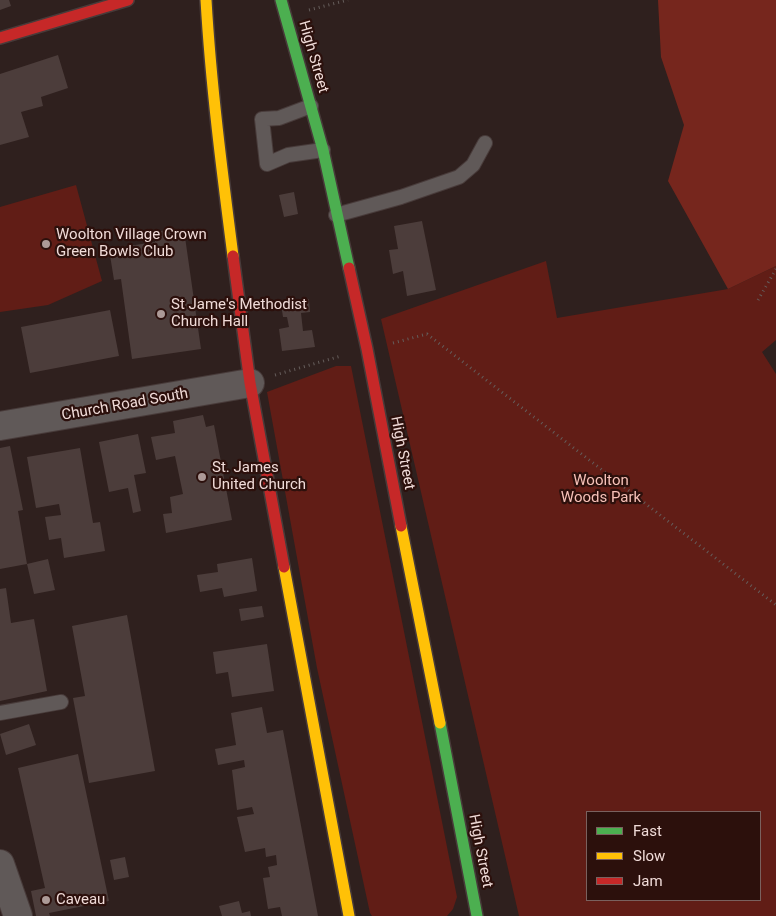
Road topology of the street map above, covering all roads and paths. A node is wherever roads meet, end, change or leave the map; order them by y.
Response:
1 (128, 0) edge
2 (206, 0) edge
3 (281, 0) edge
4 (348, 0) edge
5 (105, 3) edge
6 (309, 10) dead end
7 (0, 38) edge
8 (312, 106) junction
9 (485, 143) dead end
10 (323, 150) junction
11 (336, 215) junction
12 (776, 269) edge
13 (758, 300) dead end
14 (367, 349) junction
15 (250, 383) junction
16 (0, 426) edge
17 (776, 605) edge
18 (61, 702) dead end
19 (0, 713) edge
20 (0, 864) edge
21 (10, 909) edge
22 (349, 916) edge
23 (477, 916) edge

1 - 5 main road
2 - 15 main road
3 - 8 main road, High Street
4 - 6 path
5 - 7 main road
8 - 10 main road, High Street
8 - 10 lane
9 - 11 lane
10 - 11 main road, High Street
11 - 14 main road, High Street
12 - 13 path
14 - 15 path
14 - 17 path
14 - 23 main road, High Street
15 - 16 street, Church Road South
15 - 22 main road
18 - 19 lane
20 - 21 street

